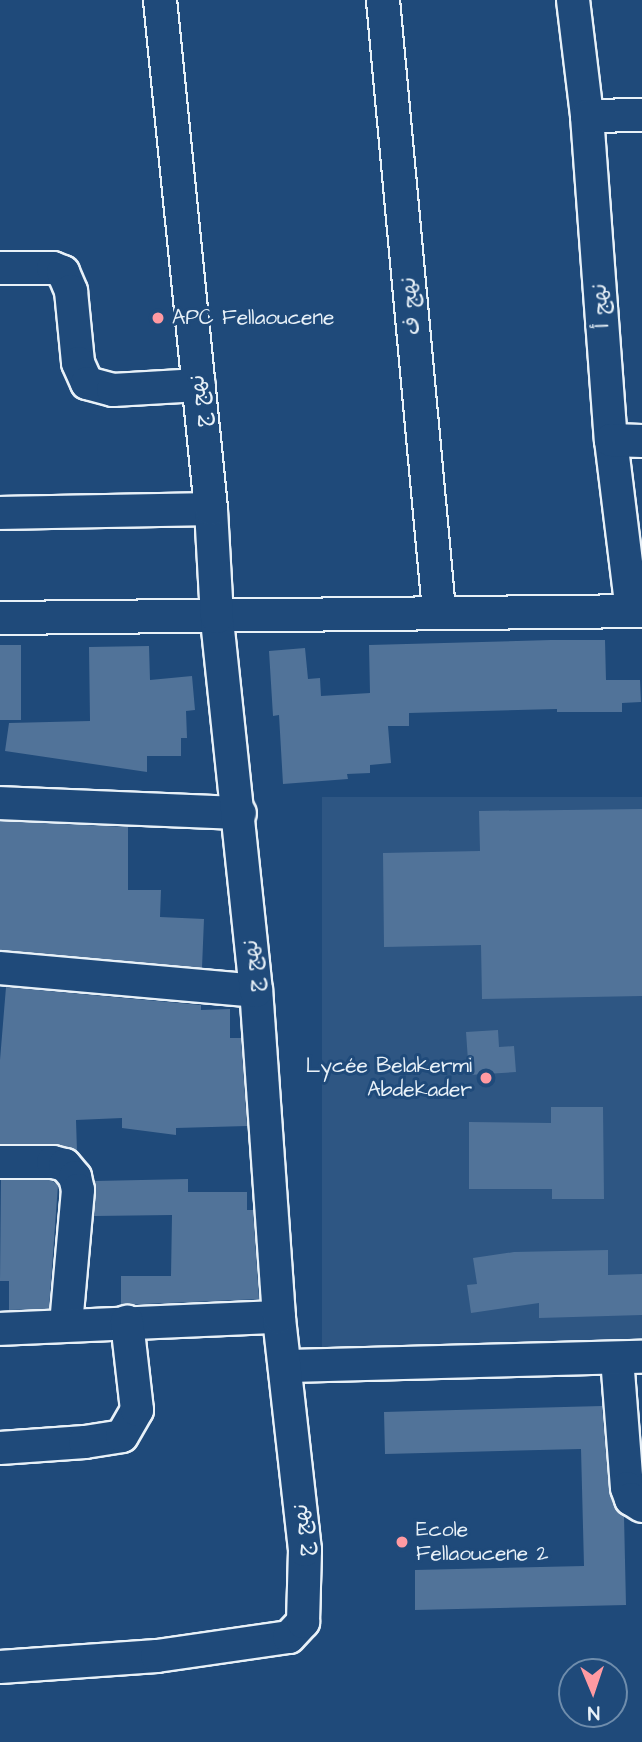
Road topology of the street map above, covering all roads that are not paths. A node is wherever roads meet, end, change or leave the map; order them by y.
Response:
1 (160, 0) edge
2 (383, 0) edge
3 (573, 0) edge
4 (587, 116) junction
5 (642, 116) edge
6 (0, 268) edge
7 (199, 385) junction
8 (611, 440) junction
9 (642, 441) edge
10 (211, 509) junction
11 (0, 513) edge
12 (439, 611) junction
13 (637, 611) edge
14 (217, 617) junction
15 (0, 618) edge
16 (0, 803) edge
17 (240, 813) junction
18 (0, 968) edge
19 (256, 992) junction
20 (0, 1162) edge
21 (279, 1317) junction
22 (127, 1322) junction
23 (66, 1324) junction
24 (0, 1329) edge
25 (630, 1357) edge
26 (287, 1366) junction
27 (0, 1448) edge
28 (642, 1506) edge
29 (0, 1667) edge

1 - 7 street, نهج ج
2 - 12 street, نهج ف
3 - 4 street, نهج أ
4 - 5 street
4 - 8 street, نهج أ
6 - 7 street
7 - 10 street, نهج ج
8 - 9 street
8 - 13 street, نهج أ
10 - 11 street
10 - 14 street, نهج ج
12 - 13 street
12 - 14 street
14 - 15 street
14 - 17 street, نهج ج
16 - 17 street
17 - 19 street, نهج ج
18 - 19 street
19 - 21 street, نهج ج
20 - 23 street
21 - 22 street
21 - 26 street, نهج ج
22 - 23 street
22 - 27 street
23 - 24 street
25 - 26 street
25 - 28 street
26 - 29 street, نهج ج

